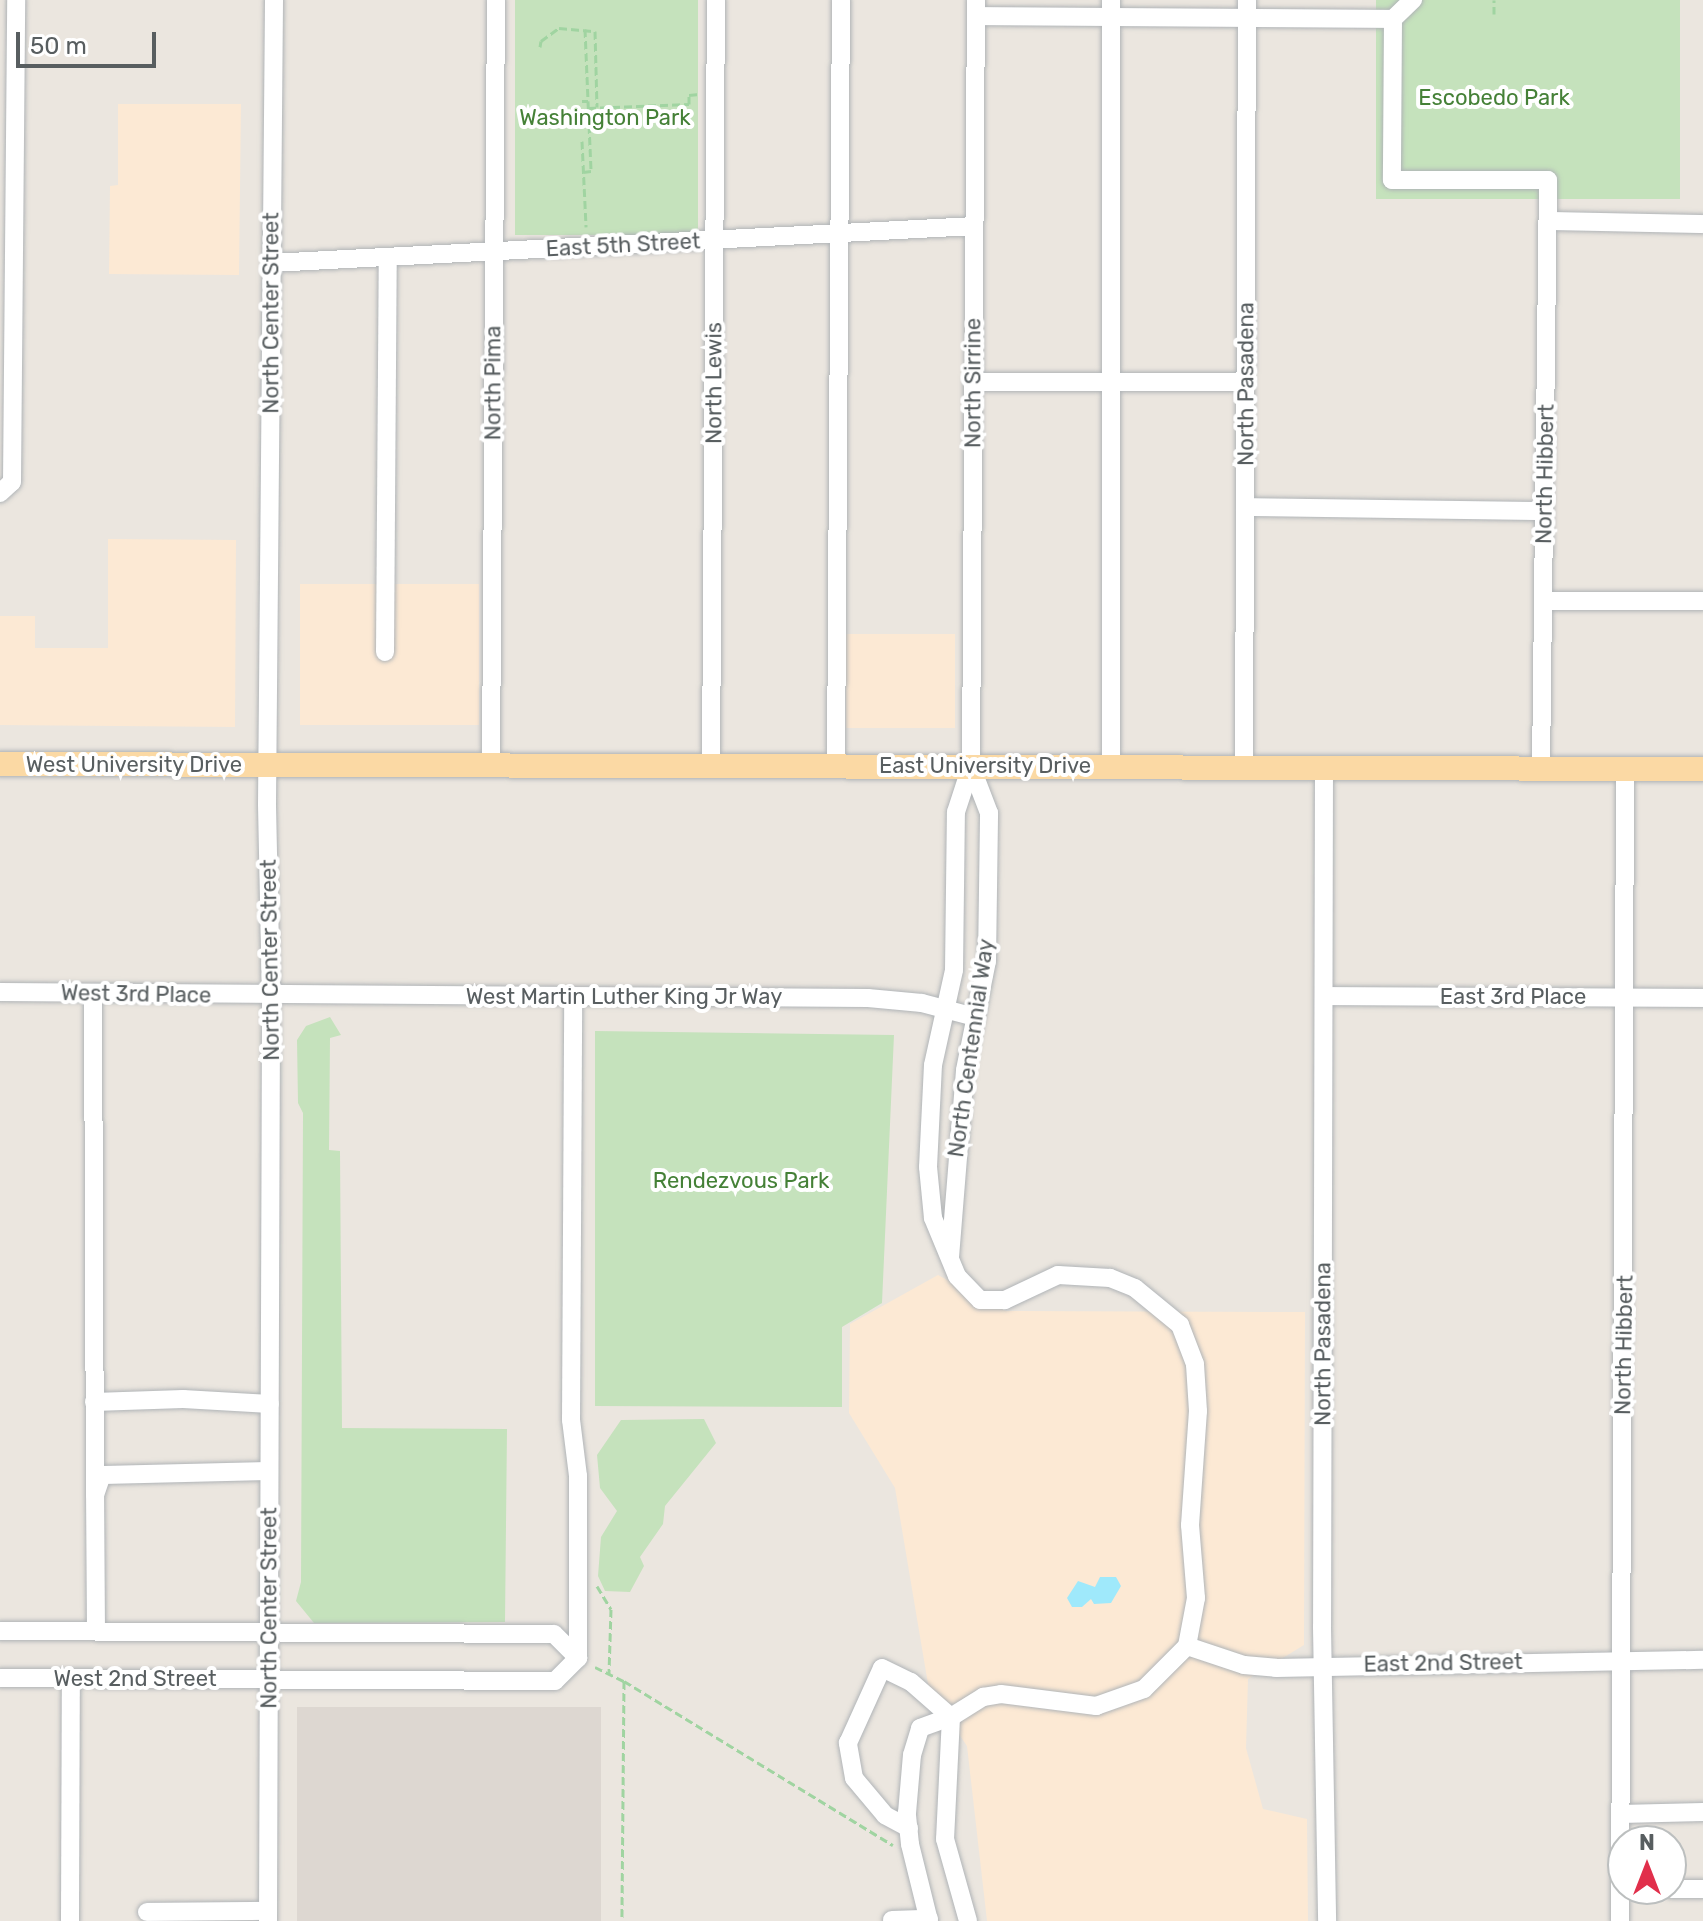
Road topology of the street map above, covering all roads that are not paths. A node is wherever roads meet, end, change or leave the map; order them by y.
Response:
1 (16, 0) edge
2 (274, 0) edge
3 (496, 0) edge
4 (716, 0) edge
5 (841, 0) edge
6 (1413, 0) edge
7 (976, 8) edge
8 (1111, 9) edge
9 (1247, 9) edge
10 (1393, 19) junction
11 (1548, 221) junction
12 (1703, 224) edge
13 (974, 226) junction
14 (839, 233) junction
15 (714, 240) junction
16 (494, 252) junction
17 (388, 257) junction
18 (271, 263) junction
19 (973, 382) junction
20 (1111, 382) junction
21 (1245, 382) junction
22 (0, 493) edge
23 (1245, 507) junction
24 (1544, 511) junction
25 (1543, 601) junction
26 (1703, 601) edge
27 (385, 652) dead end
28 (0, 764) edge
29 (268, 765) junction
30 (491, 765) junction
31 (711, 765) junction
32 (836, 765) junction
33 (971, 766) junction
34 (1111, 767) junction
35 (1244, 768) junction
36 (1324, 768) junction
37 (1541, 768) junction
38 (1625, 768) junction
39 (1703, 769) edge
40 (0, 992) edge
41 (93, 993) junction
42 (271, 996) junction
43 (1324, 996) junction
44 (573, 997) junction
45 (1626, 997) junction
46 (1703, 998) edge
47 (947, 1010) junction
48 (975, 1017) junction
49 (950, 1260) junction
50 (94, 1402) junction
51 (270, 1404) junction
52 (269, 1471) junction
53 (95, 1495) junction
54 (0, 1631) edge
55 (96, 1631) junction
56 (269, 1633) junction
57 (1187, 1646) junction
58 (578, 1658) junction
59 (1621, 1659) junction
60 (1703, 1660) edge
61 (1326, 1666) junction
62 (0, 1678) edge
63 (71, 1678) junction
64 (269, 1680) junction
65 (951, 1717) junction
66 (1703, 1812) edge
67 (1620, 1814) junction
68 (1620, 1825) edge
69 (909, 1836) junction
70 (147, 1912) dead end
71 (268, 1916) edge
72 (892, 1920) edge
73 (929, 1920) edge
74 (70, 1921) edge
75 (968, 1921) edge
76 (1327, 1921) edge

1 - 22 street
2 - 18 street, North Center Street
3 - 16 street, North Pima
4 - 15 street, North Lewis
5 - 14 street
6 - 10 street
7 - 8 street
7 - 13 street, North Sirrine
8 - 9 street
8 - 20 street
9 - 10 street
9 - 21 street, North Pasadena
10 - 11 street, North Hibbert
11 - 12 street
11 - 24 street, North Hibbert
13 - 14 street, East 5th Street
13 - 19 street, North Sirrine
14 - 15 street, East 5th Street
14 - 32 street
15 - 16 street, East 5th Street
15 - 31 street, North Lewis
16 - 17 street, East 5th Street
16 - 30 street, North Pima
17 - 18 street, East 5th Street
17 - 27 street
18 - 29 street, North Center Street
19 - 20 street
19 - 33 street, North Sirrine
20 - 21 street
20 - 34 street
21 - 23 street, North Pasadena
23 - 24 street
23 - 35 street, North Pasadena
24 - 25 street, North Hibbert
25 - 26 street
25 - 37 street, North Hibbert
28 - 29 main road, West University Drive
29 - 30 main road, East University Drive
29 - 42 street, North Center Street
30 - 31 main road, East University Drive
31 - 32 main road, East University Drive
32 - 33 main road, East University Drive
33 - 34 main road, East University Drive
33 - 47 street, North Centennial Way
33 - 48 street, North Centennial Way
34 - 35 main road, East University Drive
35 - 36 main road, East University Drive
36 - 37 main road, East University Drive
36 - 43 street, North Pasadena
37 - 38 main road, East University Drive
38 - 39 main road, East University Drive
38 - 45 street, North Hibbert
40 - 41 street, West 3rd Place
41 - 42 street, West 3rd Place
41 - 50 street
42 - 44 street, West Martin Luther King Jr Way
42 - 51 street, North Center Street
43 - 45 street, East 3rd Place
43 - 61 street, North Pasadena
44 - 47 street, West Martin Luther King Jr Way
44 - 58 street
45 - 46 street, East 3rd Place
45 - 59 street, North Hibbert
47 - 48 street, West Martin Luther King Jr Way
47 - 49 street, North Centennial Way
48 - 49 street, North Centennial Way
49 - 57 street, North Centennial Way
50 - 51 street
50 - 53 street
51 - 52 street, North Center Street
52 - 53 street
52 - 56 street, North Center Street
53 - 55 street
54 - 55 street
55 - 56 street
56 - 58 street
56 - 64 street, North Center Street
57 - 61 street, East 2nd Street
57 - 65 street, North Centennial Way
58 - 64 street, West 2nd Street
59 - 60 street, East 2nd Street
59 - 61 street, East 2nd Street
59 - 67 street, North Hibbert
61 - 76 street, North Pasadena
62 - 63 street, West 2nd Street
63 - 64 street, West 2nd Street
63 - 74 street
64 - 71 street, North Center Street
65 - 69 street, North Centennial Way
65 - 69 street
65 - 75 street
66 - 67 street
67 - 68 street, North Hibbert
69 - 73 street, North Centennial Way
70 - 71 street
72 - 73 street

